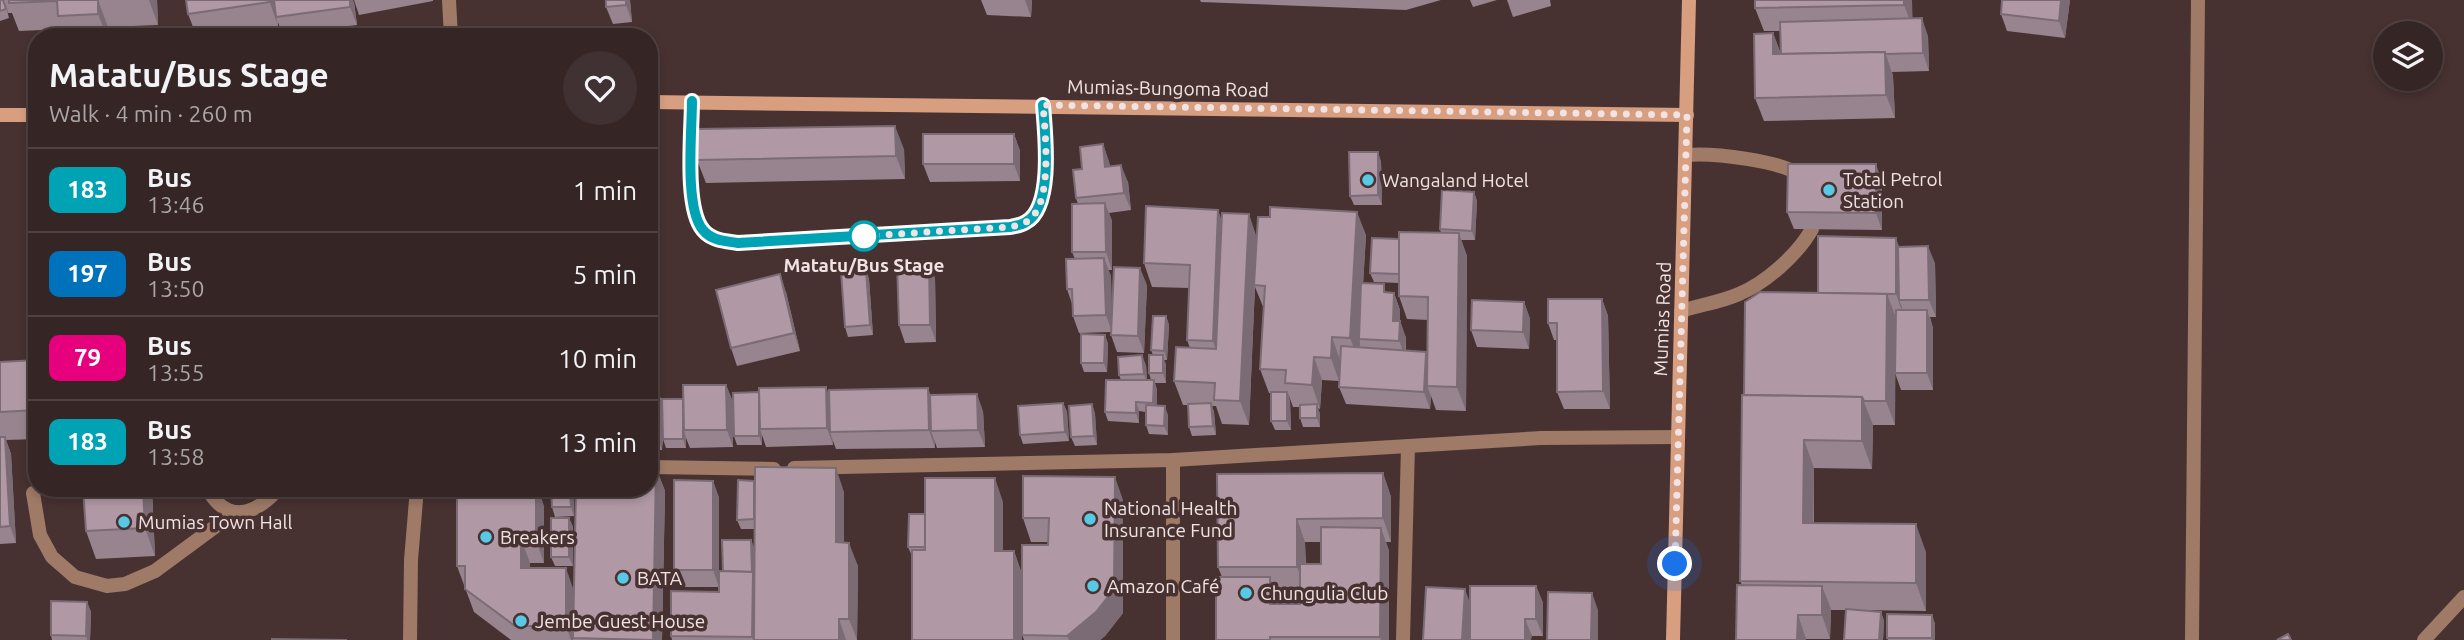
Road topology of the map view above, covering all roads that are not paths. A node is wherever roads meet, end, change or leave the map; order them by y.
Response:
1 (449, 0) edge
2 (1689, 0) edge
3 (2198, 0) edge
4 (451, 28) edge
5 (692, 101) junction
6 (658, 102) edge
7 (1043, 105) junction
8 (0, 115) edge
9 (28, 115) edge
10 (1687, 115) junction
11 (1686, 155) junction
12 (1807, 181) edge
13 (1812, 229) edge
14 (1681, 311) junction
15 (1678, 438) junction
16 (1408, 446) junction
17 (1173, 460) junction
18 (658, 467) edge
19 (34, 497) edge
20 (214, 497) edge
21 (271, 497) edge
22 (416, 497) edge
23 (235, 512) junction
24 (2464, 597) edge
25 (410, 640) edge
26 (1173, 640) edge
27 (1403, 640) edge
28 (1673, 640) edge
29 (2192, 640) edge
30 (2424, 640) edge

1 - 4 street
2 - 10 street, Mumias Road
3 - 29 street
5 - 6 street, Mumias-Bungoma Road
5 - 7 street, Mumias-Bungoma Road
5 - 7 street
7 - 10 street, Mumias-Bungoma Road
8 - 9 street
10 - 11 street, Mumias Road
11 - 12 street
11 - 14 street, Mumias Road
13 - 14 street
14 - 15 street, Mumias Road
15 - 16 street
15 - 28 street, Mumias Road
16 - 17 street
16 - 27 street
17 - 18 street
17 - 26 street
19 - 23 street
20 - 23 street
21 - 23 street
22 - 25 street
24 - 30 street

